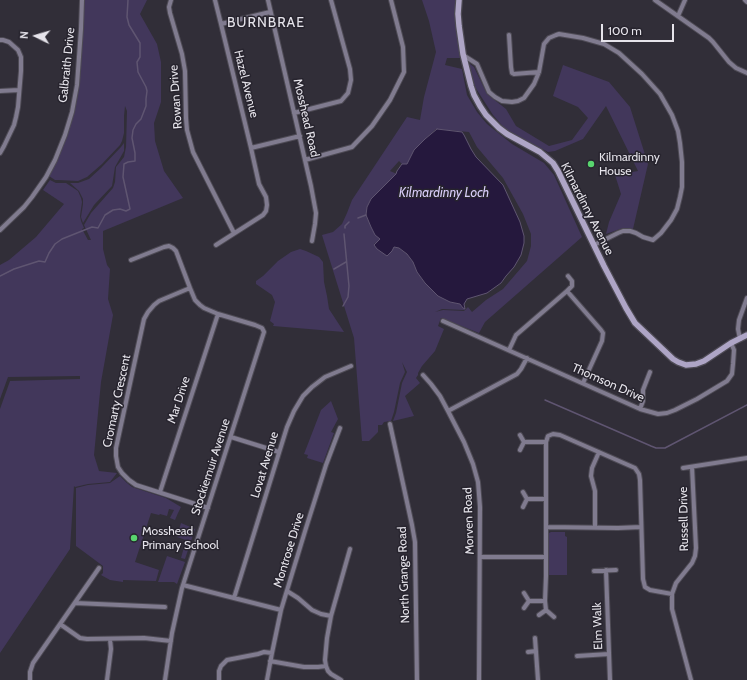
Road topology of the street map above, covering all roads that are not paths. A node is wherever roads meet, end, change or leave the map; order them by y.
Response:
1 (82, 0) edge
2 (171, 0) edge
3 (215, 0) edge
4 (268, 0) edge
5 (331, 0) edge
6 (391, 0) edge
7 (459, 0) edge
8 (655, 0) edge
9 (685, 0) edge
10 (270, 12) junction
11 (678, 16) junction
12 (221, 24) junction
13 (509, 35) dead end
14 (0, 40) edge
15 (463, 54) junction
16 (473, 60) junction
17 (466, 66) junction
18 (539, 72) junction
19 (747, 73) edge
20 (19, 90) junction
21 (0, 91) edge
22 (294, 113) junction
23 (300, 136) junction
24 (251, 148) junction
25 (0, 153) edge
26 (306, 160) junction
27 (0, 230) edge
28 (234, 233) junction
29 (312, 241) dead end
30 (216, 245) dead end
31 (594, 245) junction
32 (131, 260) dead end
33 (568, 276) dead end
34 (190, 288) junction
35 (567, 291) junction
36 (747, 298) edge
37 (218, 314) junction
38 (443, 321) dead end
39 (747, 335) edge
40 (740, 338) junction
41 (731, 343) junction
42 (509, 350) junction
43 (527, 358) junction
44 (351, 366) dead end
45 (650, 372) dead end
46 (423, 375) dead end
47 (583, 384) junction
48 (640, 409) junction
49 (448, 411) junction
50 (390, 424) dead end
51 (340, 428) dead end
52 (520, 435) dead end
53 (231, 437) junction
54 (524, 442) junction
55 (546, 442) junction
56 (520, 450) dead end
57 (279, 452) junction
58 (599, 452) junction
59 (747, 458) edge
60 (692, 467) junction
61 (683, 468) dead end
62 (160, 492) junction
63 (523, 492) dead end
64 (527, 499) junction
65 (546, 499) junction
66 (523, 507) dead end
67 (208, 508) junction
68 (546, 527) junction
69 (595, 527) junction
70 (641, 527) junction
71 (350, 549) dead end
72 (480, 556) junction
73 (546, 557) junction
74 (99, 568) dead end
75 (606, 570) junction
76 (616, 570) dead end
77 (594, 571) dead end
78 (183, 585) junction
79 (287, 591) junction
80 (524, 593) dead end
81 (672, 594) junction
82 (607, 595) junction
83 (602, 596) dead end
84 (234, 598) junction
85 (529, 601) junction
86 (545, 601) junction
87 (75, 603) junction
88 (164, 607) dead end
89 (524, 608) dead end
90 (281, 610) junction
91 (546, 610) junction
92 (539, 615) dead end
93 (331, 616) junction
94 (554, 617) dead end
95 (60, 624) junction
96 (535, 638) dead end
97 (110, 639) junction
98 (171, 641) junction
99 (536, 651) junction
100 (528, 652) dead end
101 (272, 653) junction
102 (609, 654) junction
103 (577, 656) dead end
104 (270, 661) junction
105 (326, 666) junction
106 (30, 680) edge
107 (107, 680) edge
108 (165, 680) edge
109 (219, 680) edge
110 (267, 680) edge
111 (341, 680) edge
112 (417, 680) edge
113 (479, 680) edge
114 (538, 680) edge
115 (610, 680) edge
116 (692, 680) edge

1 - 27 street, Galbraith Drive
2 - 28 street, Rowan Drive
3 - 12 street
4 - 10 street, Mosshead Road
5 - 22 street
6 - 26 street
7 - 15 street, Kilmardinny Avenue
8 - 11 street
9 - 11 street
10 - 12 street
10 - 22 street, Mosshead Road
11 - 19 street
12 - 24 street, Hazel Avenue
13 - 18 street
14 - 20 street
15 - 16 street
15 - 17 street, Kilmardinny Avenue
16 - 17 street
16 - 18 street
17 - 31 street, Kilmardinny Avenue
18 - 31 street
20 - 21 street
20 - 25 street
22 - 23 street, Mosshead Road
23 - 24 street
23 - 26 street, Mosshead Road
24 - 28 street, Hazel Avenue
26 - 29 street, Mosshead Road
28 - 30 street
31 - 41 street, Kilmardinny Avenue
32 - 34 street
33 - 35 street
34 - 37 street
34 - 62 street, Cromarty Crescent
35 - 42 street
35 - 47 street
36 - 40 street
37 - 53 street, Stockiemuir Avenue
37 - 62 street, Mar Drive
38 - 42 street, Thomson Drive
39 - 40 street, Kilmardinny Avenue
40 - 41 street, Kilmardinny Avenue
41 - 48 street, Thomson Drive
42 - 43 street, Thomson Drive
43 - 47 street, Thomson Drive
43 - 49 street
44 - 57 street, Lovat Avenue
45 - 48 street
46 - 49 street, Morven Road
47 - 48 street, Thomson Drive
49 - 72 street, Morven Road
50 - 112 street, North Grange Road
51 - 79 street, Montrose Drive
52 - 54 street
53 - 57 street
53 - 67 street, Stockiemuir Avenue
54 - 55 street
54 - 56 street
55 - 58 street
55 - 65 street
57 - 84 street, Lovat Avenue
58 - 69 street
58 - 70 street
59 - 60 street
60 - 61 street
60 - 81 street, Russell Drive
62 - 67 street, Cromarty Crescent
63 - 64 street
64 - 65 street
64 - 66 street
65 - 68 street
67 - 78 street, Stockiemuir Avenue
68 - 69 street
68 - 73 street
69 - 70 street
70 - 81 street
71 - 93 street
72 - 73 street
72 - 113 street, Morven Road
73 - 86 street
74 - 87 street
75 - 76 street
75 - 77 street
75 - 82 street, Elm Walk
78 - 84 street
78 - 98 street, Stockiemuir Avenue
79 - 90 street, Montrose Drive
79 - 93 street
80 - 85 street
81 - 116 street
82 - 83 street
82 - 102 street, Elm Walk
84 - 90 street
85 - 86 street
85 - 89 street
86 - 91 street
87 - 88 street
87 - 95 street
90 - 101 street, Montrose Drive
91 - 92 street
91 - 94 street
93 - 105 street
95 - 97 street
95 - 106 street
96 - 99 street
97 - 98 street
97 - 107 street
98 - 108 street, Stockiemuir Avenue
99 - 100 street
99 - 114 street
101 - 104 street, Montrose Drive
101 - 109 street
102 - 103 street
102 - 115 street, Elm Walk
104 - 105 street
104 - 110 street, Montrose Drive
105 - 111 street

